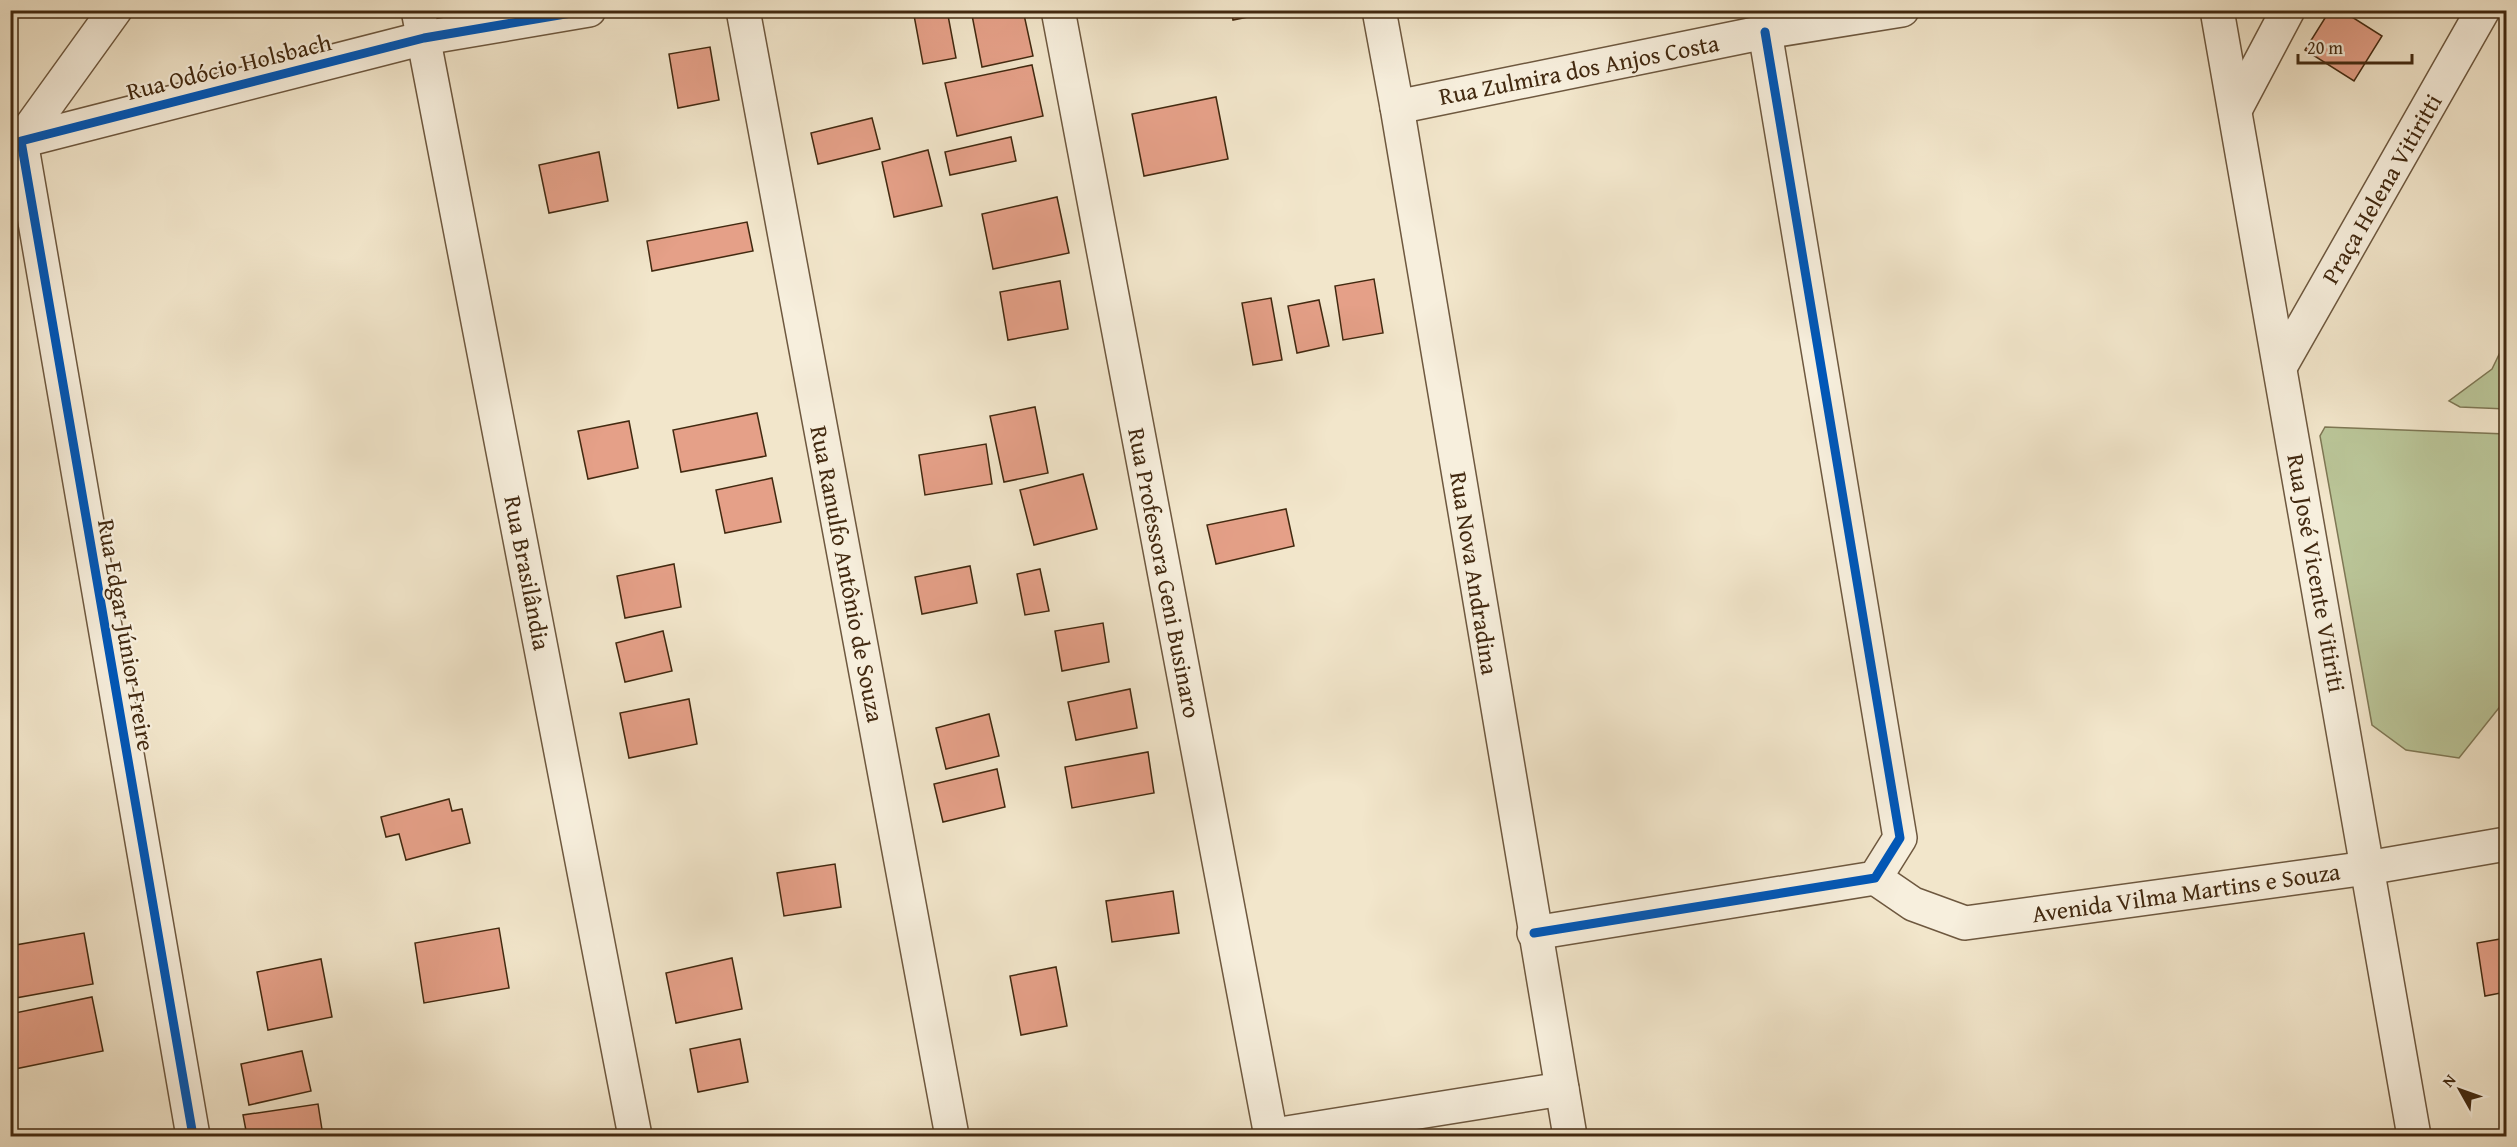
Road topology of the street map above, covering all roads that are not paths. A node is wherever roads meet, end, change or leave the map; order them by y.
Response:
1 (116, 10) edge
2 (589, 10) edge
3 (742, 10) edge
4 (1058, 10) edge
5 (1379, 10) edge
6 (1902, 10) edge
7 (2217, 10) edge
8 (2288, 10) edge
9 (2483, 10) edge
10 (1837, 16) edge
11 (421, 24) edge
12 (1764, 32) junction
13 (1397, 107) junction
14 (2235, 110) junction
15 (16, 148) edge
16 (2280, 368) junction
17 (2506, 844) edge
18 (2367, 868) junction
19 (1875, 878) junction
20 (1534, 933) junction
21 (1562, 1089) junction
22 (1269, 1136) edge
23 (193, 1137) edge
24 (635, 1137) edge
25 (952, 1137) edge
26 (1570, 1137) edge
27 (2414, 1137) edge

1 - 15 street
2 - 11 street, Rua Odócio Holsbach
3 - 25 street, Rua Ranulfo Antônio de Souza
4 - 22 street, Rua Professora Geni Businaro
5 - 13 street, Rua Nova Andradina
6 - 10 street, Rua Zulmira dos Anjos Costa
7 - 14 street, Rua José Vicente Vitiriti
8 - 14 street
9 - 16 street, Praça Helena Vitiritti
10 - 12 street, Rua Zulmira dos Anjos Costa
11 - 15 street, Rua Odócio Holsbach
11 - 24 street, Rua Brasilândia
12 - 13 street, Rua Zulmira dos Anjos Costa
12 - 19 street
13 - 20 street, Rua Nova Andradina
14 - 16 street, Rua José Vicente Vitiriti
15 - 23 street, Rua Edgar Júnior Freire
16 - 18 street, Rua José Vicente Vitiriti
17 - 18 street, Avenida Vilma Martins e Souza
18 - 19 street, Avenida Vilma Martins e Souza
18 - 27 street, Rua José Vicente Vitiriti
19 - 20 street
20 - 21 street, Rua Nova Andradina
21 - 22 street
21 - 26 street, Rua Nova Andradina

